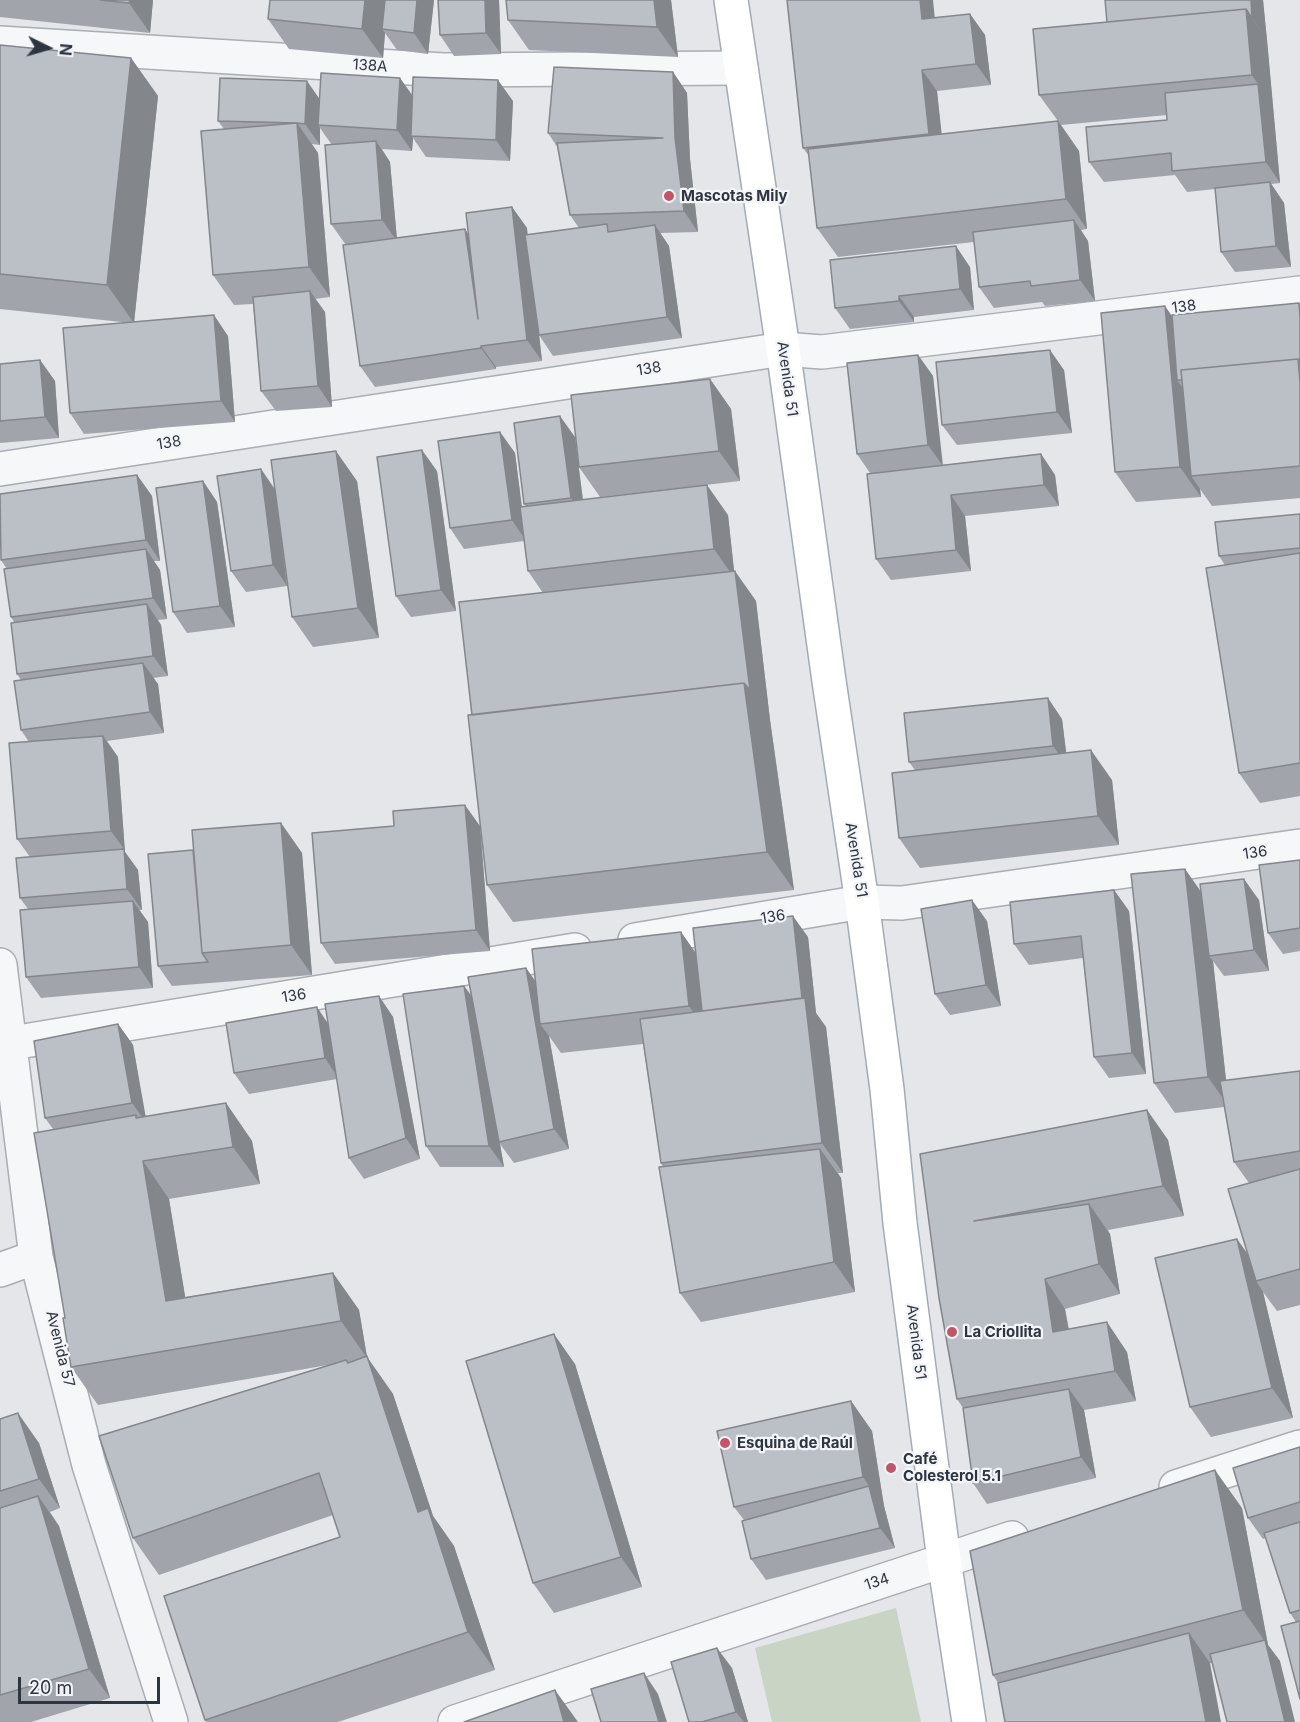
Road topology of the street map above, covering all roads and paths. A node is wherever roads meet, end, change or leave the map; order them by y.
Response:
1 (731, 0) edge
2 (0, 43) edge
3 (741, 68) junction
4 (1300, 293) edge
5 (783, 349) junction
6 (0, 469) edge
7 (1300, 846) edge
8 (862, 902) junction
9 (0, 965) edge
10 (5, 1044) edge
11 (36, 1257) junction
12 (0, 1270) edge
13 (1300, 1447) edge
14 (1144, 1497) edge
15 (1044, 1528) edge
16 (944, 1560) junction
17 (171, 1722) edge
18 (455, 1722) edge
19 (969, 1722) edge

1 - 3 main road, Avenida 51
2 - 3 street, 138A
3 - 5 main road, Avenida 51
4 - 5 street, 138
5 - 6 street, 138
5 - 8 main road, Avenida 51
7 - 8 street, 136
8 - 10 street, 136
8 - 16 main road, Avenida 51
9 - 10 street, Avenida 57
10 - 11 street, Avenida 57
11 - 12 street
11 - 17 street, Avenida 57
13 - 14 street
15 - 16 street, 134
16 - 18 street, 134
16 - 19 main road, Avenida 51

